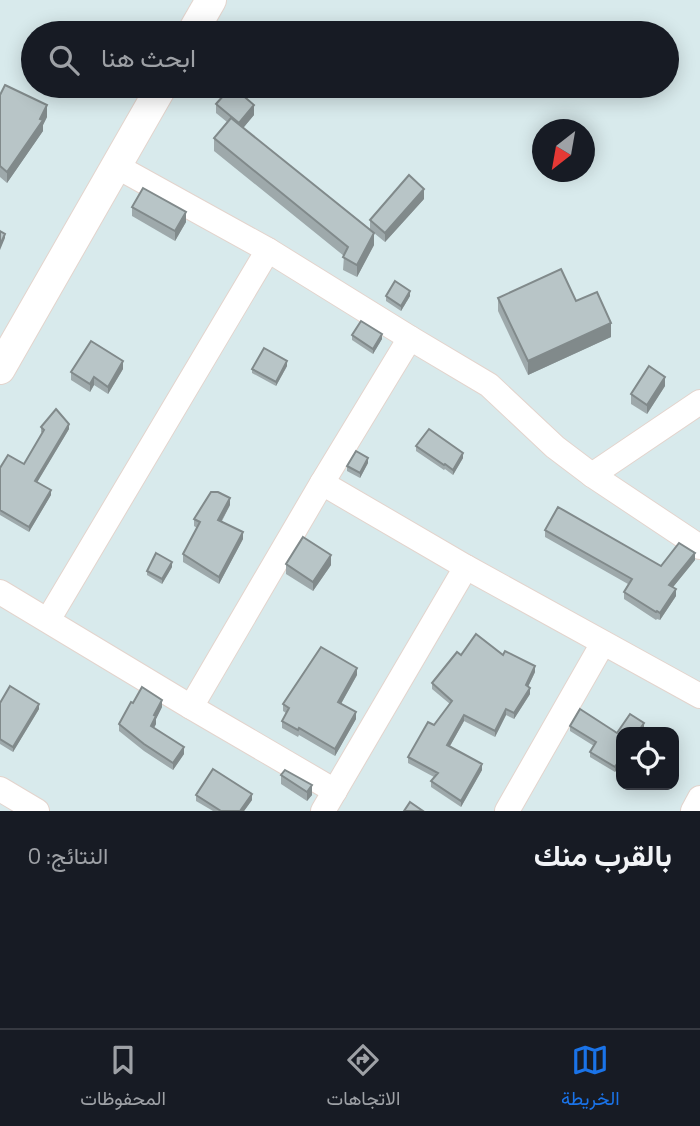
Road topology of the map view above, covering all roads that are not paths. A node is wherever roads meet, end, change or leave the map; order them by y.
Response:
1 (211, 0) edge
2 (199, 21) edge
3 (155, 98) edge
4 (116, 166) junction
5 (268, 250) junction
6 (410, 338) junction
7 (0, 368) edge
8 (700, 402) edge
9 (592, 475) junction
10 (322, 483) junction
11 (700, 547) edge
12 (466, 567) junction
13 (0, 592) edge
14 (48, 620) junction
15 (603, 643) junction
16 (700, 696) edge
17 (191, 707) junction
18 (0, 789) edge
19 (700, 798) edge
20 (329, 801) edge
21 (37, 811) edge
22 (507, 811) edge
23 (693, 811) edge

1 - 2 street
3 - 4 street
4 - 5 street
4 - 7 street
5 - 6 street
5 - 14 street
6 - 9 street
6 - 10 street
8 - 9 street
9 - 11 street
10 - 12 street
10 - 17 street
12 - 15 street
12 - 20 street
13 - 14 street
14 - 17 street
15 - 16 street
15 - 22 street
17 - 20 street
18 - 21 street
19 - 23 street

